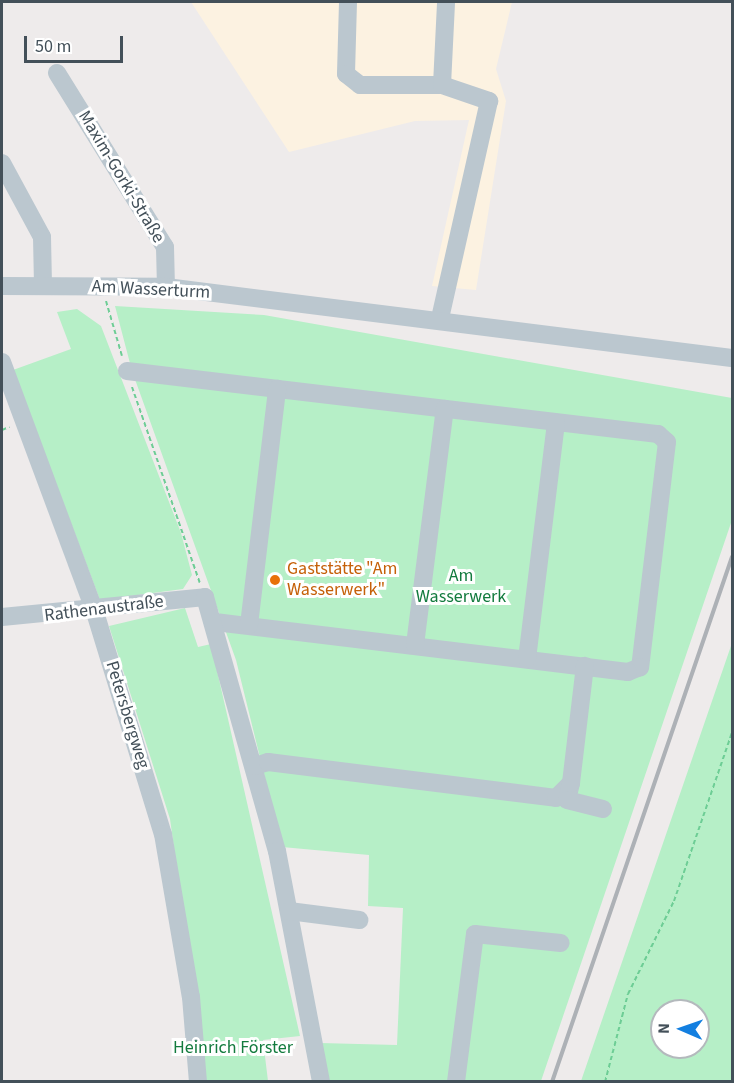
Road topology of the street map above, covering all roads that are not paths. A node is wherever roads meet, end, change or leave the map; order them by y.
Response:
1 (348, 2) edge
2 (446, 2) edge
3 (57, 73) dead end
4 (442, 85) junction
5 (2, 163) edge
6 (2, 286) edge
7 (43, 286) junction
8 (166, 287) junction
9 (441, 319) junction
10 (732, 358) edge
11 (2, 362) edge
12 (127, 371) road end
13 (277, 389) junction
14 (445, 409) junction
15 (556, 423) junction
16 (94, 609) junction
17 (2, 617) edge
18 (215, 622) junction
19 (249, 625) junction
20 (415, 645) junction
21 (527, 658) junction
22 (585, 666) junction
23 (255, 766) junction
24 (571, 783) junction
25 (603, 809) dead end
26 (289, 911) junction
27 (359, 920) dead end
28 (561, 943) dead end
29 (198, 1082) edge
30 (321, 1082) edge
31 (456, 1082) edge

1 - 4 street
2 - 4 street
3 - 8 street, Maxim-Gorki-Straße
4 - 9 street
5 - 7 street
6 - 7 street, Am Wasserturm
7 - 8 street, Am Wasserturm
8 - 9 street, Am Wasserturm
9 - 10 street, Am Wasserturm
11 - 16 street, Petersbergweg
12 - 13 street
13 - 14 street
13 - 19 street
14 - 15 street
14 - 20 street
15 - 21 street
15 - 22 street
16 - 17 street, Rathenaustraße
16 - 18 street, Rathenaustraße
16 - 29 street, Petersbergweg
18 - 19 street
18 - 23 street
19 - 20 street
20 - 21 street
21 - 22 street
22 - 24 street
23 - 24 street
23 - 26 street
24 - 25 street
26 - 27 street
26 - 30 street
28 - 31 street

